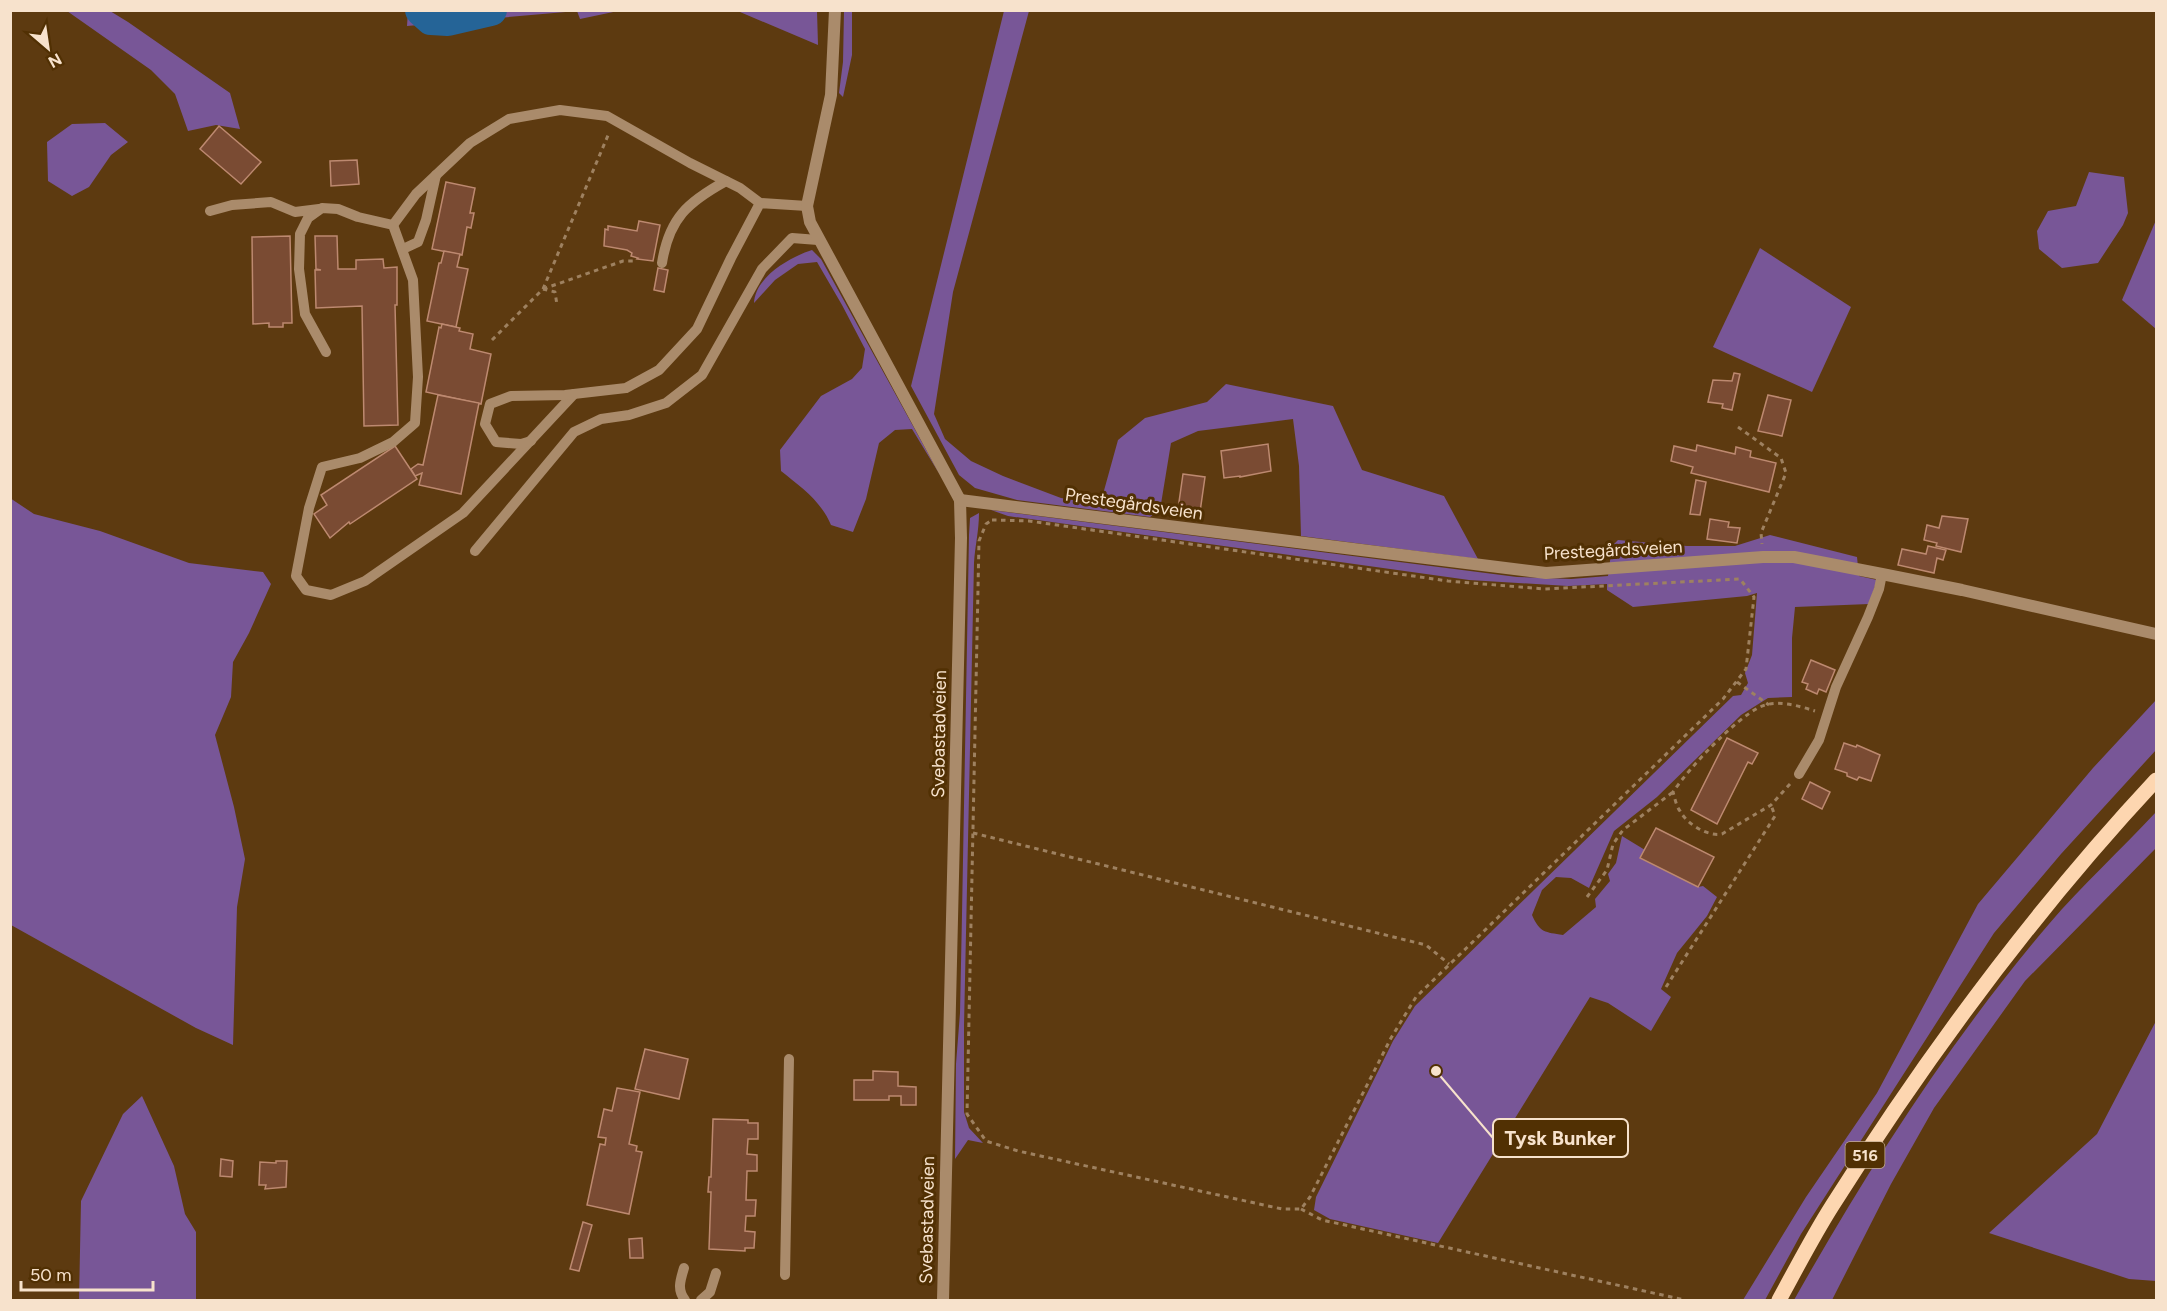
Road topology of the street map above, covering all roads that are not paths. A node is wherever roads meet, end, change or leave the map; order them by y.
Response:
1 (835, 10) edge
2 (436, 175) junction
3 (726, 181) junction
4 (760, 203) junction
5 (807, 206) junction
6 (322, 208) junction
7 (210, 211) dead end
8 (393, 225) junction
9 (818, 240) junction
10 (403, 249) junction
11 (662, 263) dead end
12 (326, 352) dead end
13 (558, 384) dead end
14 (574, 394) junction
15 (556, 395) junction
16 (531, 441) junction
17 (960, 500) junction
18 (475, 550) dead end
19 (1882, 574) junction
20 (2157, 634) edge
21 (1799, 774) road end
22 (2157, 780) edge
23 (789, 1059) dead end
24 (684, 1268) dead end
25 (716, 1273) dead end
26 (785, 1275) dead end
27 (685, 1300) edge
28 (701, 1300) edge
29 (943, 1300) edge
30 (1779, 1300) edge

1 - 5 street, Svebastadveien
2 - 3 lane
2 - 8 lane
2 - 10 lane
3 - 4 lane
3 - 11 lane
4 - 5 lane
4 - 14 lane
5 - 9 street, Svebastadveien
6 - 7 lane
6 - 8 lane
6 - 12 lane
8 - 10 lane
9 - 17 street, Svebastadveien
9 - 18 lane
10 - 16 lane
13 - 15 lane
14 - 15 lane
14 - 16 lane
15 - 16 lane
17 - 19 street, Prestegårdsveien
17 - 29 street, Svebastadveien
19 - 20 street, Prestegårdsveien
19 - 21 lane
22 - 30 main road, 516
23 - 26 lane
24 - 27 lane
25 - 28 lane

